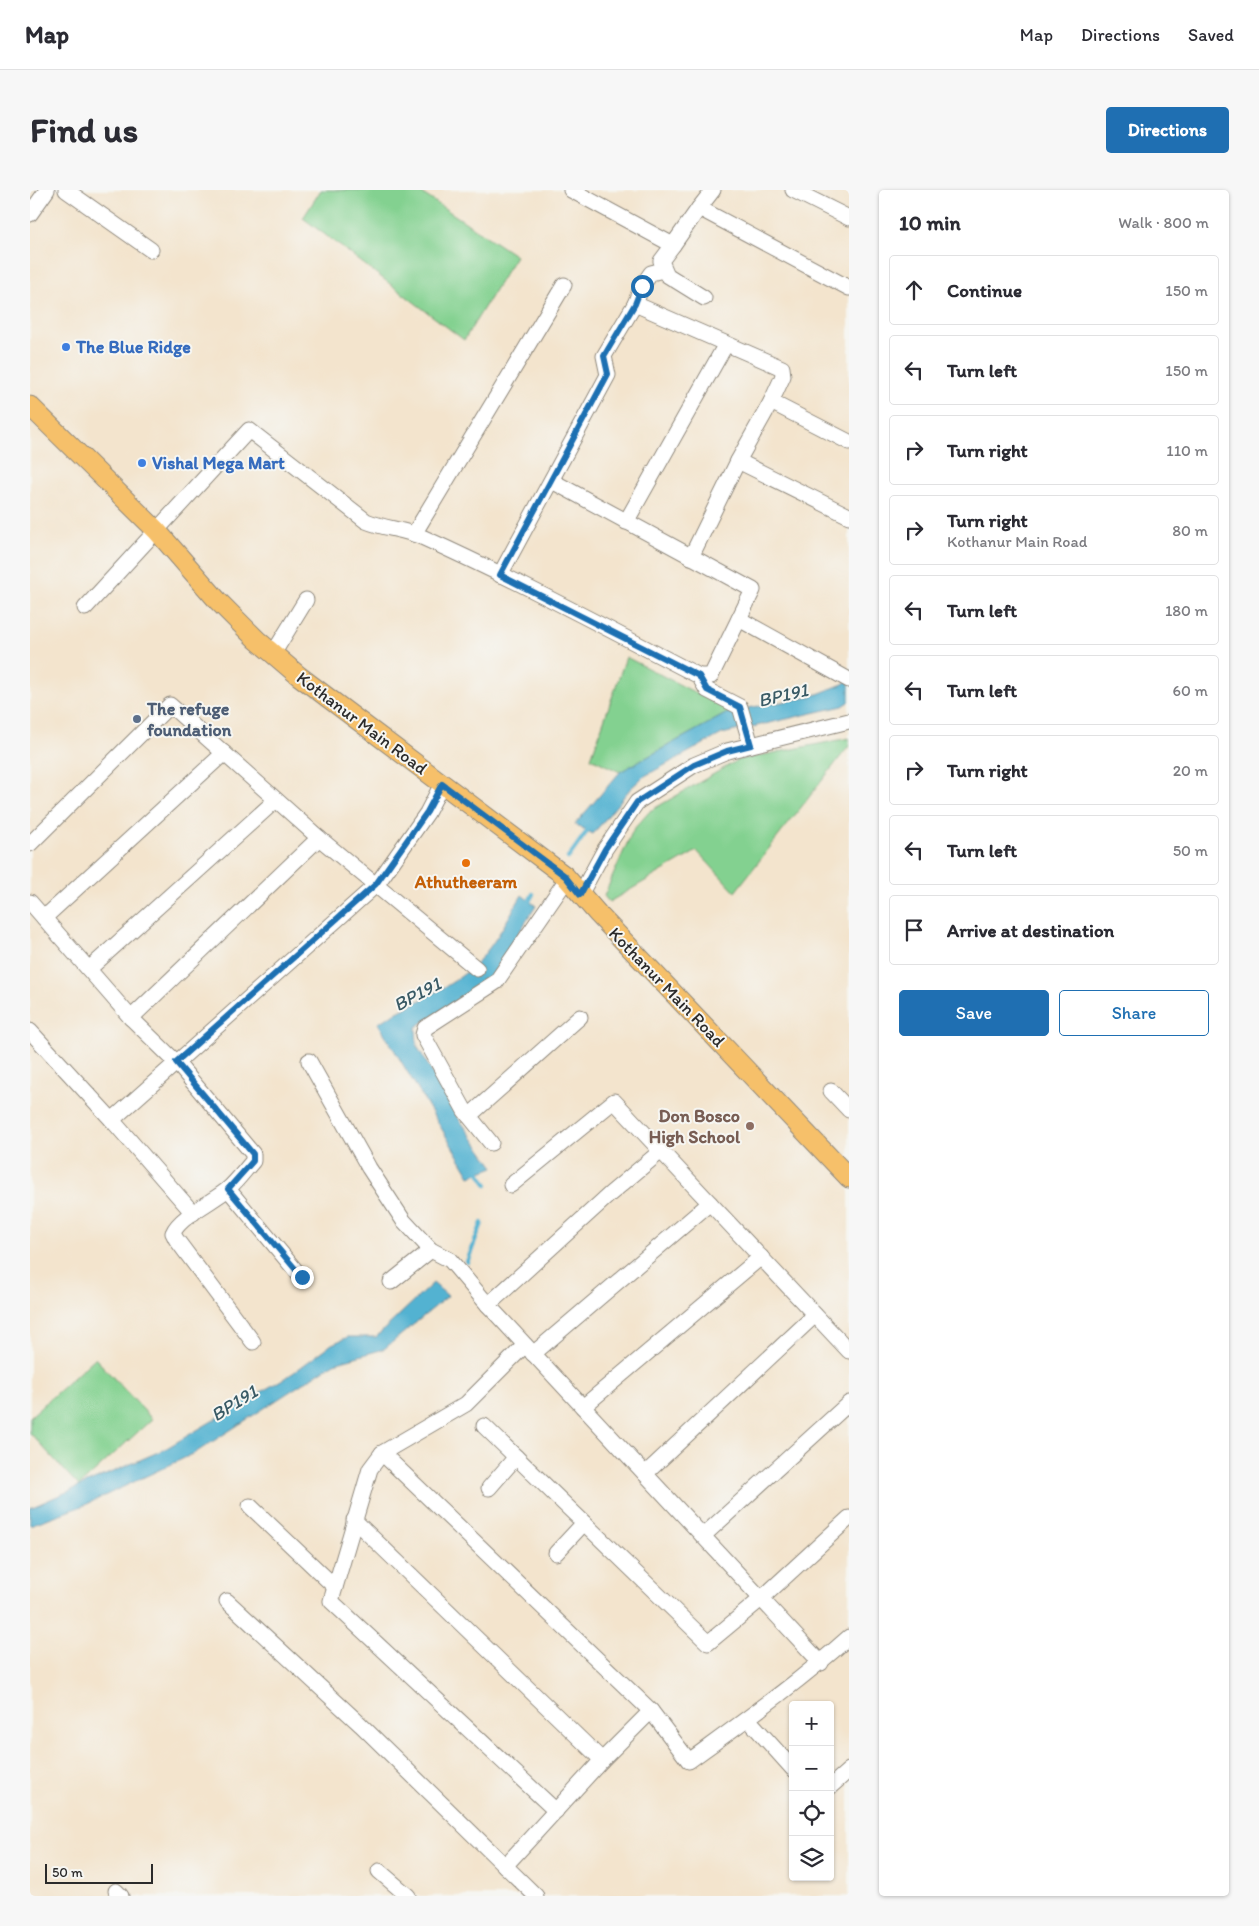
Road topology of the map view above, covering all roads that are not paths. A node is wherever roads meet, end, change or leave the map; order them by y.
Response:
1 (47, 190) edge
2 (66, 190) edge
3 (571, 190) edge
4 (713, 190) edge
5 (793, 190) edge
6 (699, 208) junction
7 (30, 214) edge
8 (849, 218) edge
9 (673, 245) junction
10 (151, 250) dead end
11 (664, 270) junction
12 (564, 285) dead end
13 (849, 288) edge
14 (704, 298) dead end
15 (635, 304) junction
16 (726, 344) junction
17 (771, 402) junction
18 (30, 406) edge
19 (849, 442) edge
20 (738, 461) junction
21 (552, 481) junction
22 (849, 516) edge
23 (626, 522) junction
24 (157, 530) junction
25 (414, 534) junction
26 (691, 557) junction
27 (500, 575) junction
28 (306, 600) dead end
29 (85, 608) dead end
30 (739, 619) junction
31 (273, 654) junction
32 (699, 676) junction
33 (849, 680) edge
34 (849, 721) edge
35 (750, 742) junction
36 (224, 753) junction
37 (442, 784) junction
38 (276, 800) junction
39 (319, 838) junction
40 (30, 844) edge
41 (567, 879) junction
42 (376, 884) junction
43 (580, 895) junction
44 (30, 902) edge
45 (44, 918) junction
46 (89, 969) junction
47 (477, 969) dead end
48 (580, 1017) dead end
49 (131, 1018) junction
50 (30, 1031) edge
51 (309, 1061) dead end
52 (176, 1062) junction
53 (831, 1091) dead end
54 (849, 1110) edge
55 (469, 1116) junction
56 (112, 1120) junction
57 (492, 1143) dead end
58 (661, 1151) junction
59 (849, 1178) edge
60 (511, 1185) dead end
61 (228, 1189) junction
62 (710, 1203) junction
63 (193, 1213) junction
64 (432, 1250) junction
65 (760, 1257) junction
66 (302, 1277) dead end
67 (391, 1282) dead end
68 (488, 1305) junction
69 (815, 1314) junction
70 (253, 1342) dead end
71 (529, 1350) junction
72 (849, 1350) edge
73 (849, 1403) edge
74 (583, 1408) junction
75 (484, 1426) dead end
76 (382, 1453) junction
77 (516, 1457) junction
78 (645, 1474) junction
79 (489, 1488) dead end
80 (250, 1506) dead end
81 (849, 1518) edge
82 (354, 1520) junction
83 (584, 1523) junction
84 (703, 1536) junction
85 (556, 1553) dead end
86 (335, 1587) junction
87 (761, 1599) junction
88 (227, 1601) dead end
89 (849, 1637) edge
90 (821, 1663) junction
91 (651, 1711) junction
92 (748, 1719) junction
93 (602, 1760) junction
94 (789, 1765) edge
95 (849, 1770) edge
96 (834, 1783) edge
97 (556, 1812) junction
98 (505, 1866) junction
99 (379, 1870) dead end
100 (408, 1896) edge
101 (536, 1896) edge

1 - 7 street
2 - 10 street
3 - 9 street
4 - 6 street
5 - 8 street
6 - 9 street
6 - 13 street
9 - 11 street
11 - 14 street
11 - 15 street
12 - 25 street
15 - 16 street
15 - 21 street
16 - 17 street
16 - 23 street
17 - 19 street
17 - 20 street
18 - 24 main road, Kothanur Main Road
20 - 22 street
20 - 26 street
21 - 23 street
21 - 27 street
23 - 26 street
24 - 25 street
24 - 29 street
24 - 31 main road, Kothanur Main Road
25 - 27 street
26 - 30 street
27 - 32 street
28 - 31 street
30 - 32 street
30 - 33 street
31 - 37 main road, Kothanur Main Road
32 - 35 street
34 - 35 street
35 - 43 street
36 - 38 street
36 - 40 street
36 - 45 street
37 - 41 main road, Kothanur Main Road
37 - 42 street
38 - 39 street
38 - 46 street
39 - 42 street
39 - 49 street
41 - 43 main road, Kothanur Main Road
41 - 55 street
42 - 47 street
42 - 52 street
43 - 59 main road, Kothanur Main Road
44 - 45 street
45 - 46 street
46 - 49 street
48 - 55 street
49 - 52 street
50 - 56 street
51 - 64 street
52 - 56 street
52 - 61 street
53 - 54 street
55 - 57 street
56 - 63 street
58 - 60 street
58 - 62 street
58 - 68 street
61 - 63 street
61 - 66 street
62 - 65 street
62 - 71 street
63 - 70 street
64 - 67 street
64 - 68 street
65 - 69 street
65 - 74 street
68 - 71 street
69 - 72 street
69 - 78 street
71 - 74 street
71 - 76 street
73 - 84 street
74 - 78 street
75 - 77 street
76 - 82 street
76 - 91 street
77 - 79 street
77 - 83 street
78 - 84 street
80 - 86 street
81 - 87 street
82 - 86 street
82 - 93 street
83 - 85 street
83 - 87 street
84 - 87 street
86 - 97 street
87 - 90 street
88 - 98 street
89 - 90 street
90 - 92 street
91 - 92 street
91 - 93 street
92 - 94 street
93 - 97 street
95 - 96 street
97 - 98 street
98 - 101 street
99 - 100 street

